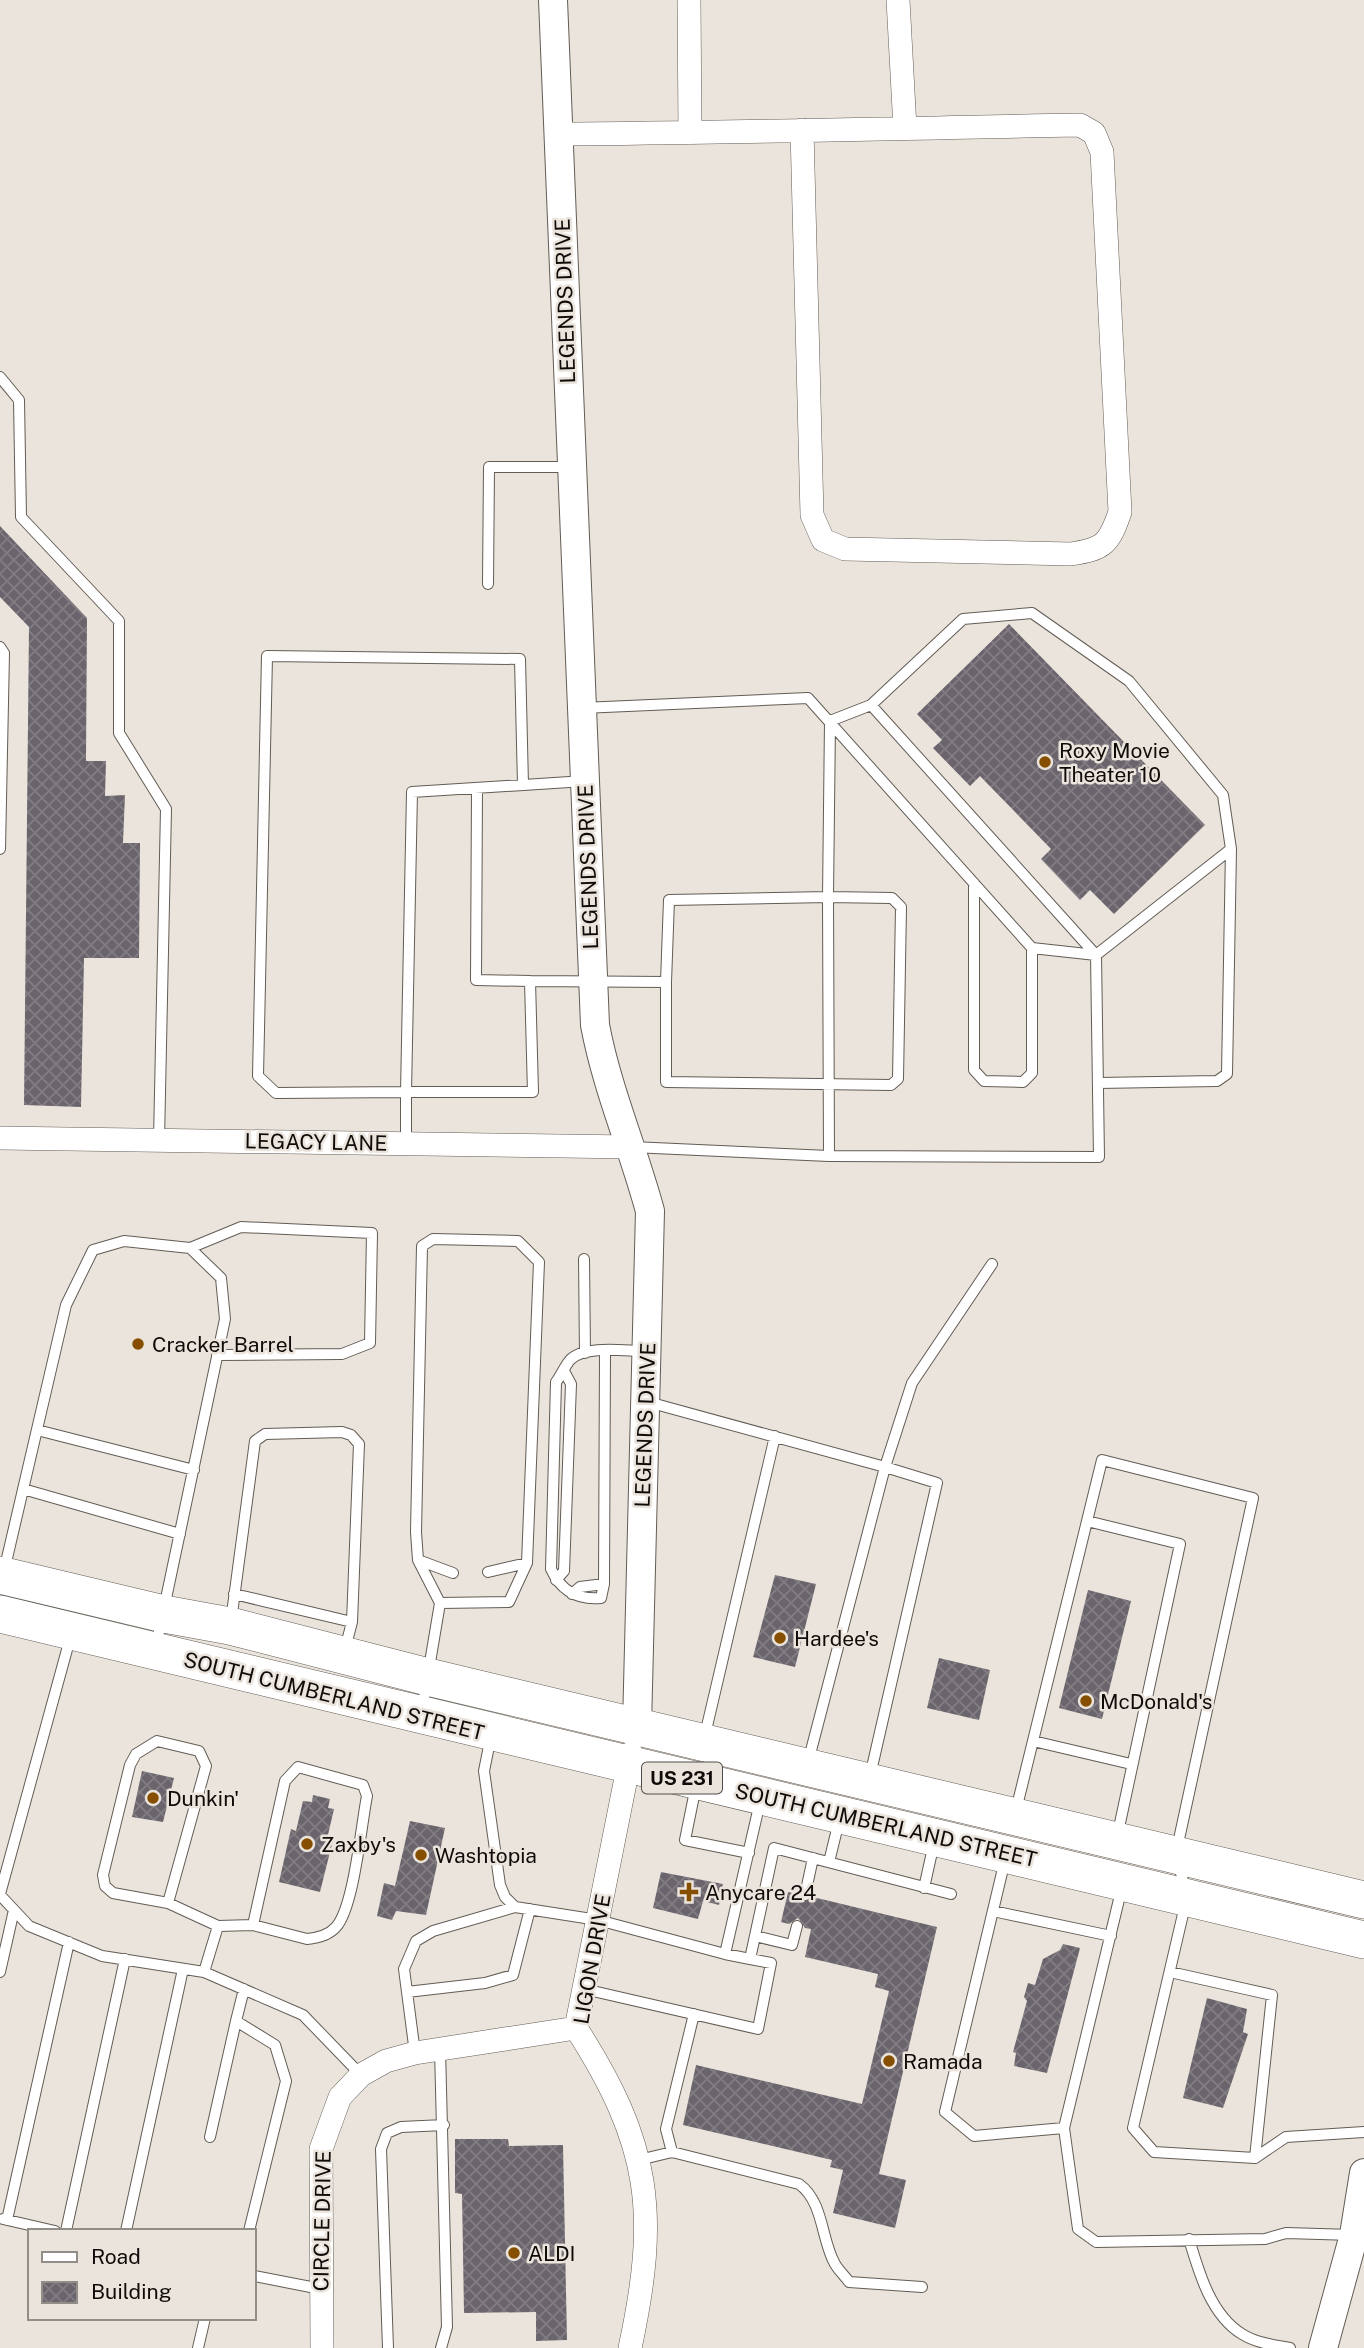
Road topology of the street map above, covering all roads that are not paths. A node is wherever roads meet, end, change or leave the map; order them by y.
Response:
1 (553, 0) edge
2 (689, 0) edge
3 (898, 0) edge
4 (905, 128) junction
5 (802, 130) junction
6 (691, 133) junction
7 (558, 134) junction
8 (0, 377) edge
9 (572, 467) junction
10 (488, 584) dead end
11 (0, 647) edge
12 (870, 705) junction
13 (582, 708) junction
14 (830, 721) junction
15 (585, 781) junction
16 (523, 785) junction
17 (477, 788) junction
18 (0, 849) edge
19 (1231, 849) junction
20 (974, 883) junction
21 (828, 897) junction
22 (1032, 948) junction
23 (1096, 955) junction
24 (530, 981) junction
25 (593, 981) junction
26 (666, 982) junction
27 (1098, 1083) junction
28 (829, 1086) junction
29 (406, 1092) junction
30 (0, 1138) edge
31 (159, 1140) junction
32 (405, 1143) junction
33 (632, 1147) junction
34 (829, 1156) junction
35 (190, 1248) junction
36 (584, 1259) dead end
37 (992, 1264) dead end
38 (647, 1351) junction
39 (605, 1352) junction
40 (585, 1353) junction
41 (217, 1355) junction
42 (645, 1401) junction
43 (37, 1430) junction
44 (775, 1436) junction
45 (885, 1467) junction
46 (194, 1470) junction
47 (23, 1489) junction
48 (1087, 1521) junction
49 (180, 1534) junction
50 (418, 1560) junction
51 (527, 1563) junction
52 (488, 1572) dead end
53 (453, 1573) dead end
54 (1, 1580) edge
55 (440, 1603) junction
56 (232, 1610) junction
57 (0, 1614) edge
58 (164, 1614) junction
59 (72, 1632) junction
60 (348, 1638) junction
61 (154, 1652) junction
62 (428, 1677) junction
63 (421, 1717) junction
64 (637, 1726) junction
65 (492, 1734) junction
66 (1033, 1741) junction
67 (703, 1742) junction
68 (1131, 1764) junction
69 (629, 1766) junction
70 (807, 1767) junction
71 (697, 1781) junction
72 (869, 1782) junction
73 (762, 1796) junction
74 (841, 1814) junction
75 (1010, 1835) junction
76 (935, 1836) junction
77 (749, 1853) junction
78 (1176, 1853) junction
79 (813, 1858) junction
80 (1120, 1861) junction
81 (829, 1862) junction
82 (924, 1888) junction
83 (0, 1895) edge
84 (804, 1895) dead end
85 (951, 1895) dead end
86 (1187, 1897) junction
87 (1364, 1900) edge
88 (168, 1903) junction
89 (515, 1907) junction
90 (530, 1909) junction
91 (14, 1910) junction
92 (993, 1911) junction
93 (597, 1920) junction
94 (253, 1925) junction
95 (218, 1926) junction
96 (797, 1926) dead end
97 (755, 1936) junction
98 (1111, 1936) junction
99 (1364, 1940) edge
100 (69, 1942) junction
101 (725, 1954) junction
102 (125, 1959) junction
103 (750, 1959) junction
104 (183, 1969) junction
105 (0, 1972) edge
106 (204, 1972) junction
107 (1170, 1972) junction
108 (244, 1989) junction
109 (584, 1989) junction
110 (407, 1992) junction
111 (694, 2014) junction
112 (236, 2021) junction
113 (576, 2028) junction
114 (440, 2049) junction
115 (415, 2053) junction
116 (361, 2075) junction
117 (444, 2125) junction
118 (1064, 2128) junction
119 (1364, 2132) edge
120 (210, 2137) dead end
121 (672, 2152) junction
122 (1255, 2158) junction
123 (639, 2160) junction
124 (1364, 2173) edge
125 (3, 2219) edge
126 (46, 2229) edge
127 (66, 2229) edge
128 (126, 2229) edge
129 (249, 2229) edge
130 (1354, 2235) junction
131 (1189, 2239) junction
132 (256, 2276) edge
133 (922, 2287) dead end
134 (321, 2289) junction
135 (205, 2320) edge
136 (198, 2348) edge
137 (322, 2348) edge
138 (388, 2348) edge
139 (441, 2348) edge
140 (630, 2348) edge
141 (1290, 2348) edge
142 (1323, 2348) edge

1 - 7 street, LEGENDS DRIVE
2 - 6 street
3 - 4 street
4 - 5 street
4 - 5 street
5 - 6 street
6 - 7 street
7 - 9 street, LEGENDS DRIVE
8 - 31 lane
9 - 10 lane
9 - 13 street, LEGENDS DRIVE
11 - 18 lane
12 - 14 lane
12 - 19 lane
12 - 23 lane
13 - 14 lane
13 - 15 street, LEGENDS DRIVE
14 - 20 lane
14 - 21 lane
15 - 16 lane
15 - 25 street, LEGENDS DRIVE
16 - 17 lane
16 - 29 lane
17 - 24 lane
17 - 29 lane
19 - 23 lane
19 - 27 lane
20 - 22 lane
20 - 22 lane
21 - 26 lane
21 - 28 lane
21 - 28 lane
22 - 23 lane
23 - 27 lane
24 - 25 lane
24 - 29 lane
25 - 26 lane
25 - 33 street, LEGENDS DRIVE
26 - 28 lane
27 - 34 lane
28 - 34 lane
29 - 32 lane
30 - 31 street, LEGACY LANE
31 - 32 street, LEGACY LANE
32 - 33 street, LEGACY LANE
33 - 34 lane
33 - 38 street, LEGENDS DRIVE
35 - 41 lane
35 - 41 lane
35 - 43 lane
36 - 40 lane
37 - 45 lane
38 - 39 lane
38 - 42 street, LEGENDS DRIVE
39 - 40 lane
39 - 40 lane
41 - 46 lane
42 - 44 lane
42 - 64 street, LEGENDS DRIVE
43 - 46 lane
43 - 47 lane
44 - 45 lane
44 - 67 lane
45 - 70 lane
45 - 72 lane
46 - 49 lane
47 - 49 lane
47 - 54 lane
48 - 66 lane
48 - 68 lane
48 - 78 lane
49 - 58 lane
50 - 51 lane
50 - 53 lane
50 - 55 lane
51 - 52 lane
51 - 55 lane
54 - 58 main road, SOUTH CUMBERLAND STREET / US 231
55 - 62 lane
56 - 58 main road, SOUTH CUMBERLAND STREET / US 231
56 - 60 main road, SOUTH CUMBERLAND STREET / US 231
56 - 60 lane
57 - 59 main road, SOUTH CUMBERLAND STREET / US 231
58 - 61 lane
59 - 61 main road, SOUTH CUMBERLAND STREET / US 231
59 - 83 lane
60 - 62 main road, SOUTH CUMBERLAND STREET / US 231
61 - 63 main road, SOUTH CUMBERLAND STREET / US 231
62 - 63 lane
62 - 64 main road, SOUTH CUMBERLAND STREET / US 231
63 - 65 main road, SOUTH CUMBERLAND STREET / US 231
64 - 67 main road, SOUTH CUMBERLAND STREET / US 231
64 - 69 street, LIGON DRIVE
65 - 69 main road, SOUTH CUMBERLAND STREET / US 231
65 - 89 lane
66 - 68 lane
66 - 75 lane
67 - 70 main road, SOUTH CUMBERLAND STREET / US 231
68 - 80 lane
69 - 71 main road, SOUTH CUMBERLAND STREET / US 231
69 - 93 street, LIGON DRIVE
70 - 72 main road, SOUTH CUMBERLAND STREET / US 231
71 - 73 main road, SOUTH CUMBERLAND STREET / US 231
71 - 77 lane
72 - 75 main road, SOUTH CUMBERLAND STREET / US 231
73 - 74 main road, SOUTH CUMBERLAND STREET / US 231
73 - 77 lane
74 - 76 main road, SOUTH CUMBERLAND STREET / US 231
74 - 81 lane
75 - 76 main road, SOUTH CUMBERLAND STREET / US 231
75 - 80 main road, SOUTH CUMBERLAND STREET / US 231
75 - 92 lane
76 - 82 lane
77 - 101 lane
78 - 80 main road, SOUTH CUMBERLAND STREET / US 231
78 - 86 lane
78 - 87 main road, SOUTH CUMBERLAND STREET / US 231
79 - 81 lane
79 - 84 lane
79 - 97 lane
80 - 86 main road, SOUTH CUMBERLAND STREET / US 231
80 - 98 lane
81 - 82 lane
82 - 85 lane
83 - 91 lane
86 - 99 main road, SOUTH CUMBERLAND STREET / US 231
86 - 107 lane
88 - 88 lane
88 - 95 lane
89 - 90 lane
89 - 110 lane
90 - 93 lane
90 - 110 lane
91 - 100 lane
91 - 105 lane
92 - 98 lane
92 - 118 lane
93 - 101 lane
93 - 109 street, LIGON DRIVE
94 - 94 lane
94 - 95 lane
95 - 106 lane
96 - 97 lane
97 - 103 lane
98 - 118 lane
100 - 102 lane
100 - 125 lane
101 - 103 lane
102 - 104 lane
102 - 127 lane
103 - 111 lane
104 - 106 lane
104 - 128 lane
106 - 108 lane
107 - 122 lane
107 - 122 lane
108 - 112 lane
108 - 116 lane
109 - 111 lane
109 - 113 street, LIGON DRIVE
110 - 115 lane
111 - 121 lane
112 - 120 lane
112 - 129 lane
113 - 114 street, CIRCLE DRIVE
113 - 123 street, LIGON DRIVE
114 - 115 street, CIRCLE DRIVE
114 - 117 lane
115 - 116 street, CIRCLE DRIVE
116 - 134 street, CIRCLE DRIVE
117 - 138 lane
117 - 139 lane
118 - 131 lane
119 - 122 lane
121 - 123 lane
121 - 133 lane
123 - 140 street, LIGON DRIVE
124 - 130 street
125 - 126 lane
130 - 131 lane
130 - 142 street
131 - 141 lane
132 - 134 lane
134 - 137 street, CIRCLE DRIVE
135 - 136 lane

